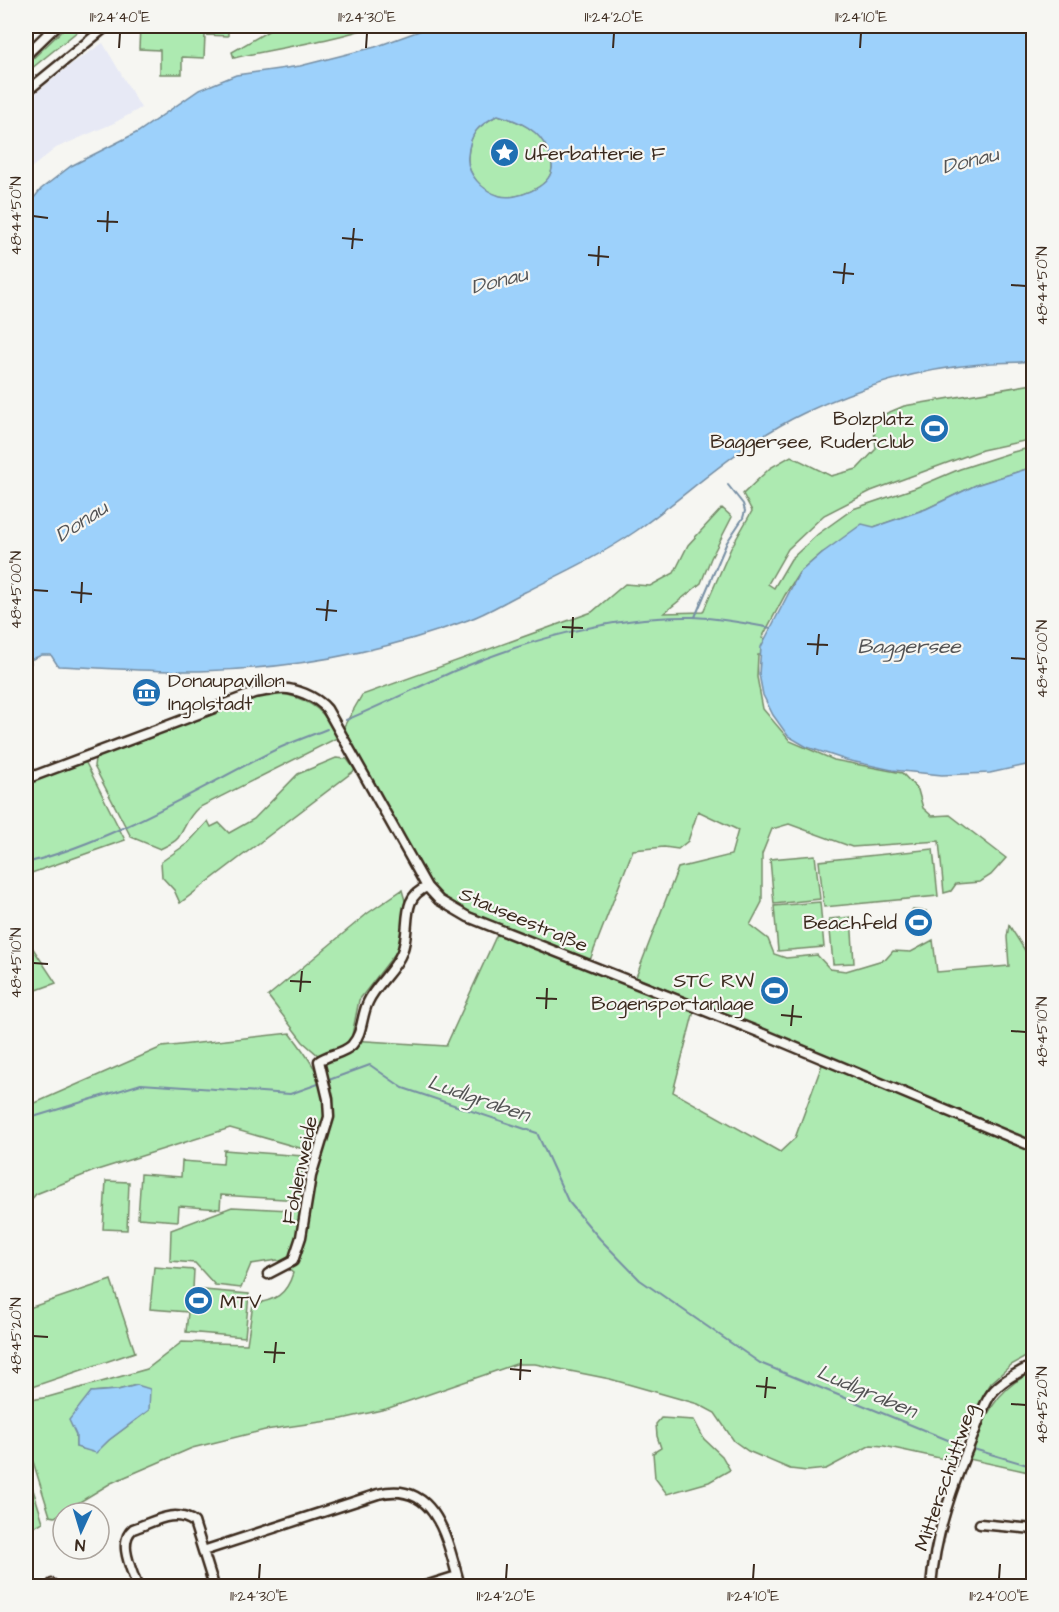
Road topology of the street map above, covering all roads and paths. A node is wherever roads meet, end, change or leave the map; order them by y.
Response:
1 (56, 26) edge
2 (107, 26) edge
3 (26, 55) edge
4 (26, 92) edge
5 (26, 779) edge
6 (427, 887) junction
7 (1034, 1147) edge
8 (268, 1274) dead end
9 (1034, 1365) edge
10 (980, 1524) dead end
11 (1034, 1529) edge
12 (203, 1551) junction
13 (457, 1576) junction
14 (137, 1587) edge
15 (214, 1587) edge
16 (424, 1587) edge
17 (460, 1587) edge
18 (931, 1587) edge

1 - 3 street
2 - 4 street
5 - 6 street, Stauseestraße
6 - 7 street, Stauseestraße
6 - 8 street, Fohlenweide
9 - 18 street, Mitterschüttweg
10 - 11 street
12 - 13 street
12 - 14 street
12 - 15 street
13 - 16 street
13 - 17 street

